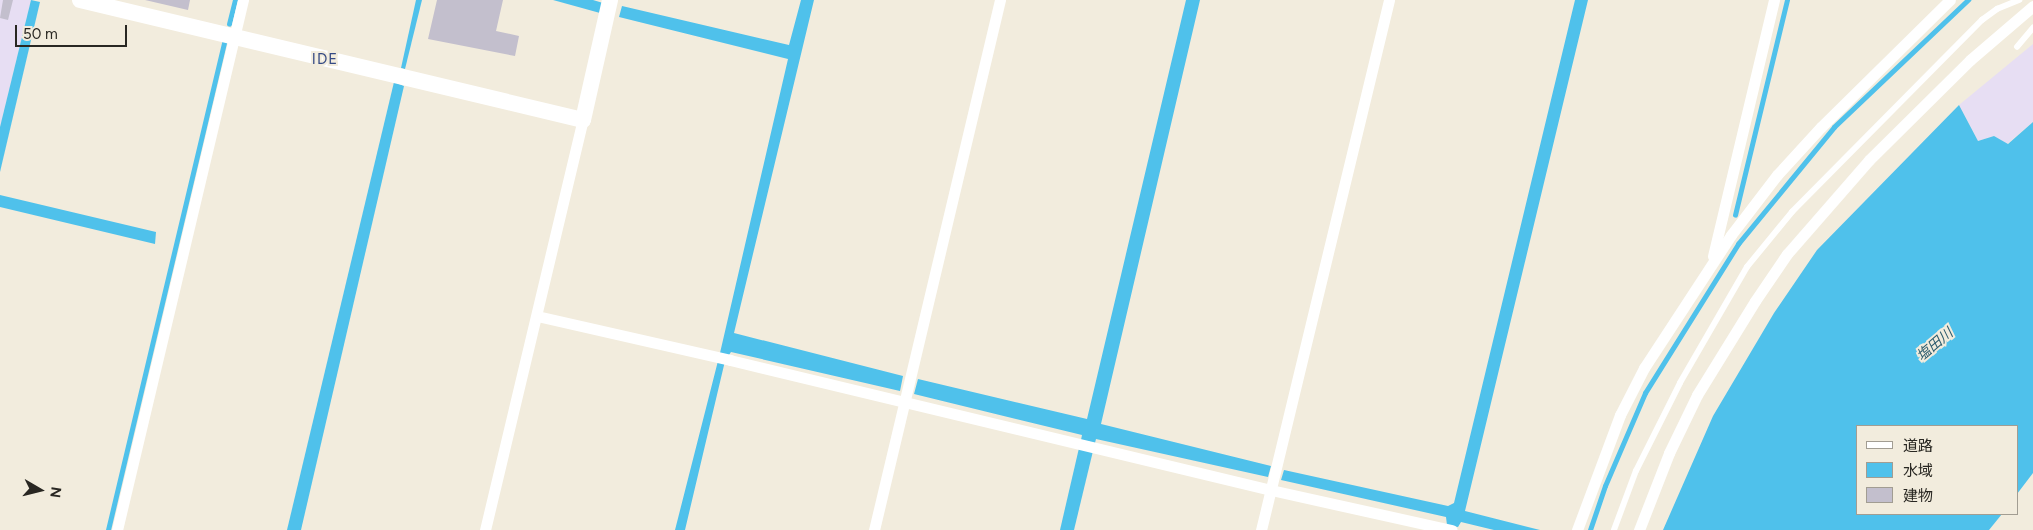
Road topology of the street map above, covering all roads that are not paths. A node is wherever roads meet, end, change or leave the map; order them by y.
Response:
1 (80, 0) edge
2 (243, 0) edge
3 (610, 0) edge
4 (1000, 0) edge
5 (1389, 0) edge
6 (1774, 0) edge
7 (1950, 0) edge
8 (2018, 0) edge
9 (2033, 6) edge
10 (2033, 28) edge
11 (234, 37) junction
12 (2016, 47) dead end
13 (583, 120) junction
14 (1712, 263) junction
15 (537, 316) junction
16 (905, 402) junction
17 (1271, 490) junction
18 (117, 530) edge
19 (486, 530) edge
20 (874, 530) edge
21 (1262, 530) edge
22 (1450, 530) edge
23 (1577, 530) edge
24 (1614, 530) edge
25 (1639, 530) edge

1 - 11 street
2 - 11 street
3 - 13 street
4 - 16 street
5 - 17 street
6 - 14 street
7 - 14 street
8 - 24 lane
9 - 25 street
10 - 12 lane
11 - 13 street
11 - 18 street
13 - 15 street
14 - 23 street
15 - 16 street
15 - 19 street
16 - 17 street
16 - 20 street
17 - 21 street
17 - 22 street

